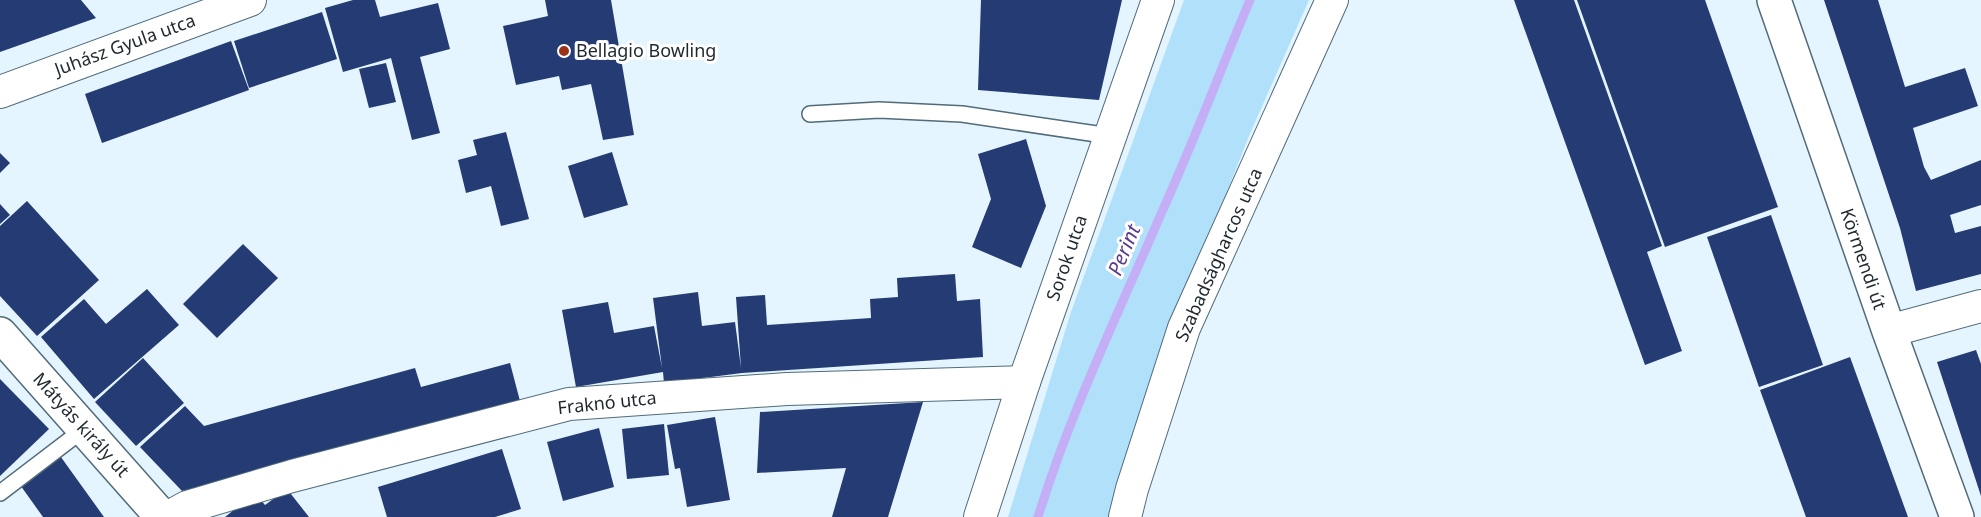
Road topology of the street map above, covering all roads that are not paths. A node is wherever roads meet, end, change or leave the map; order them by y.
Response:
1 (1158, 0) edge
2 (1332, 0) edge
3 (1774, 0) edge
4 (242, 1) edge
5 (0, 92) edge
6 (810, 114) dead end
7 (1110, 136) junction
8 (1981, 306) edge
9 (1888, 331) junction
10 (0, 334) edge
11 (1024, 382) junction
12 (84, 429) junction
13 (0, 493) edge
14 (162, 517) edge
15 (169, 517) edge
16 (980, 517) edge
17 (1125, 517) edge
18 (1957, 517) edge

1 - 7 street, Sorok utca
2 - 17 street, Szabadságharcos utca
3 - 9 street, Körmendi út
4 - 5 street, Juhász Gyula utca
6 - 7 lane
7 - 11 street, Sorok utca
8 - 9 street
9 - 18 street, Körmendi út
10 - 12 street, Mátyás király út
11 - 15 street, Fraknó utca
11 - 16 street, Sorok utca
12 - 13 lane
12 - 14 street, Mátyás király út

